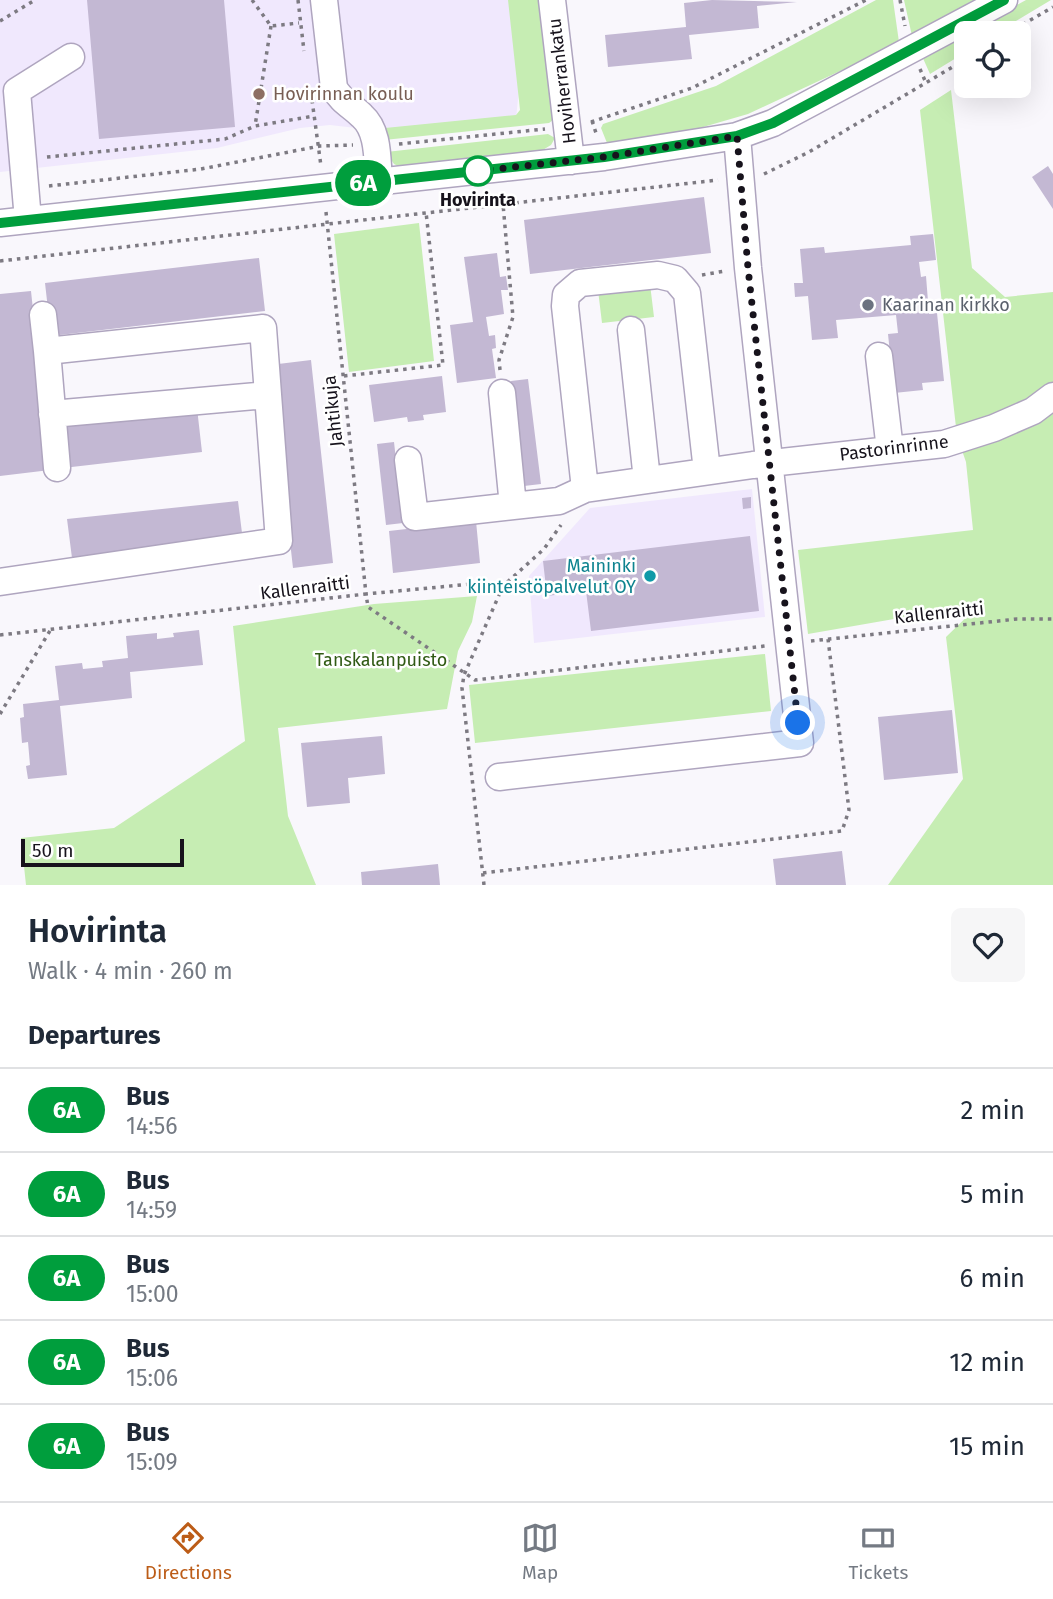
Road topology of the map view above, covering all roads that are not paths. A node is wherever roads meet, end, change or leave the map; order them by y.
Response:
1 (324, 0) edge
2 (552, 0) edge
3 (1004, 0) edge
4 (71, 57) dead end
5 (737, 136) junction
6 (571, 161) junction
7 (379, 181) junction
8 (28, 220) junction
9 (0, 223) edge
10 (43, 315) dead end
11 (631, 330) dead end
12 (47, 351) junction
13 (879, 355) dead end
14 (502, 393) road end
15 (268, 395) junction
16 (1053, 396) edge
17 (52, 414) junction
18 (890, 450) junction
19 (408, 460) dead end
20 (768, 463) junction
21 (57, 468) dead end
22 (707, 471) junction
23 (647, 480) junction
24 (585, 489) junction
25 (513, 506) junction
26 (0, 582) edge
27 (499, 777) dead end

1 - 7 street
2 - 6 street, Hoviherrankatu
3 - 5 street
4 - 8 street
5 - 6 street
5 - 20 street
6 - 7 street
7 - 8 street
8 - 9 street
10 - 12 street
11 - 23 street
12 - 15 street
12 - 17 street
13 - 18 street
14 - 25 street
15 - 17 street
15 - 26 street
16 - 18 street, Pastorinrinne
17 - 21 street
18 - 20 street, Pastorinrinne
19 - 25 street, Pastorinrinne
20 - 22 street, Pastorinrinne
20 - 27 street
22 - 23 street, Pastorinrinne
22 - 24 street
23 - 24 street, Pastorinrinne
24 - 25 street, Pastorinrinne

